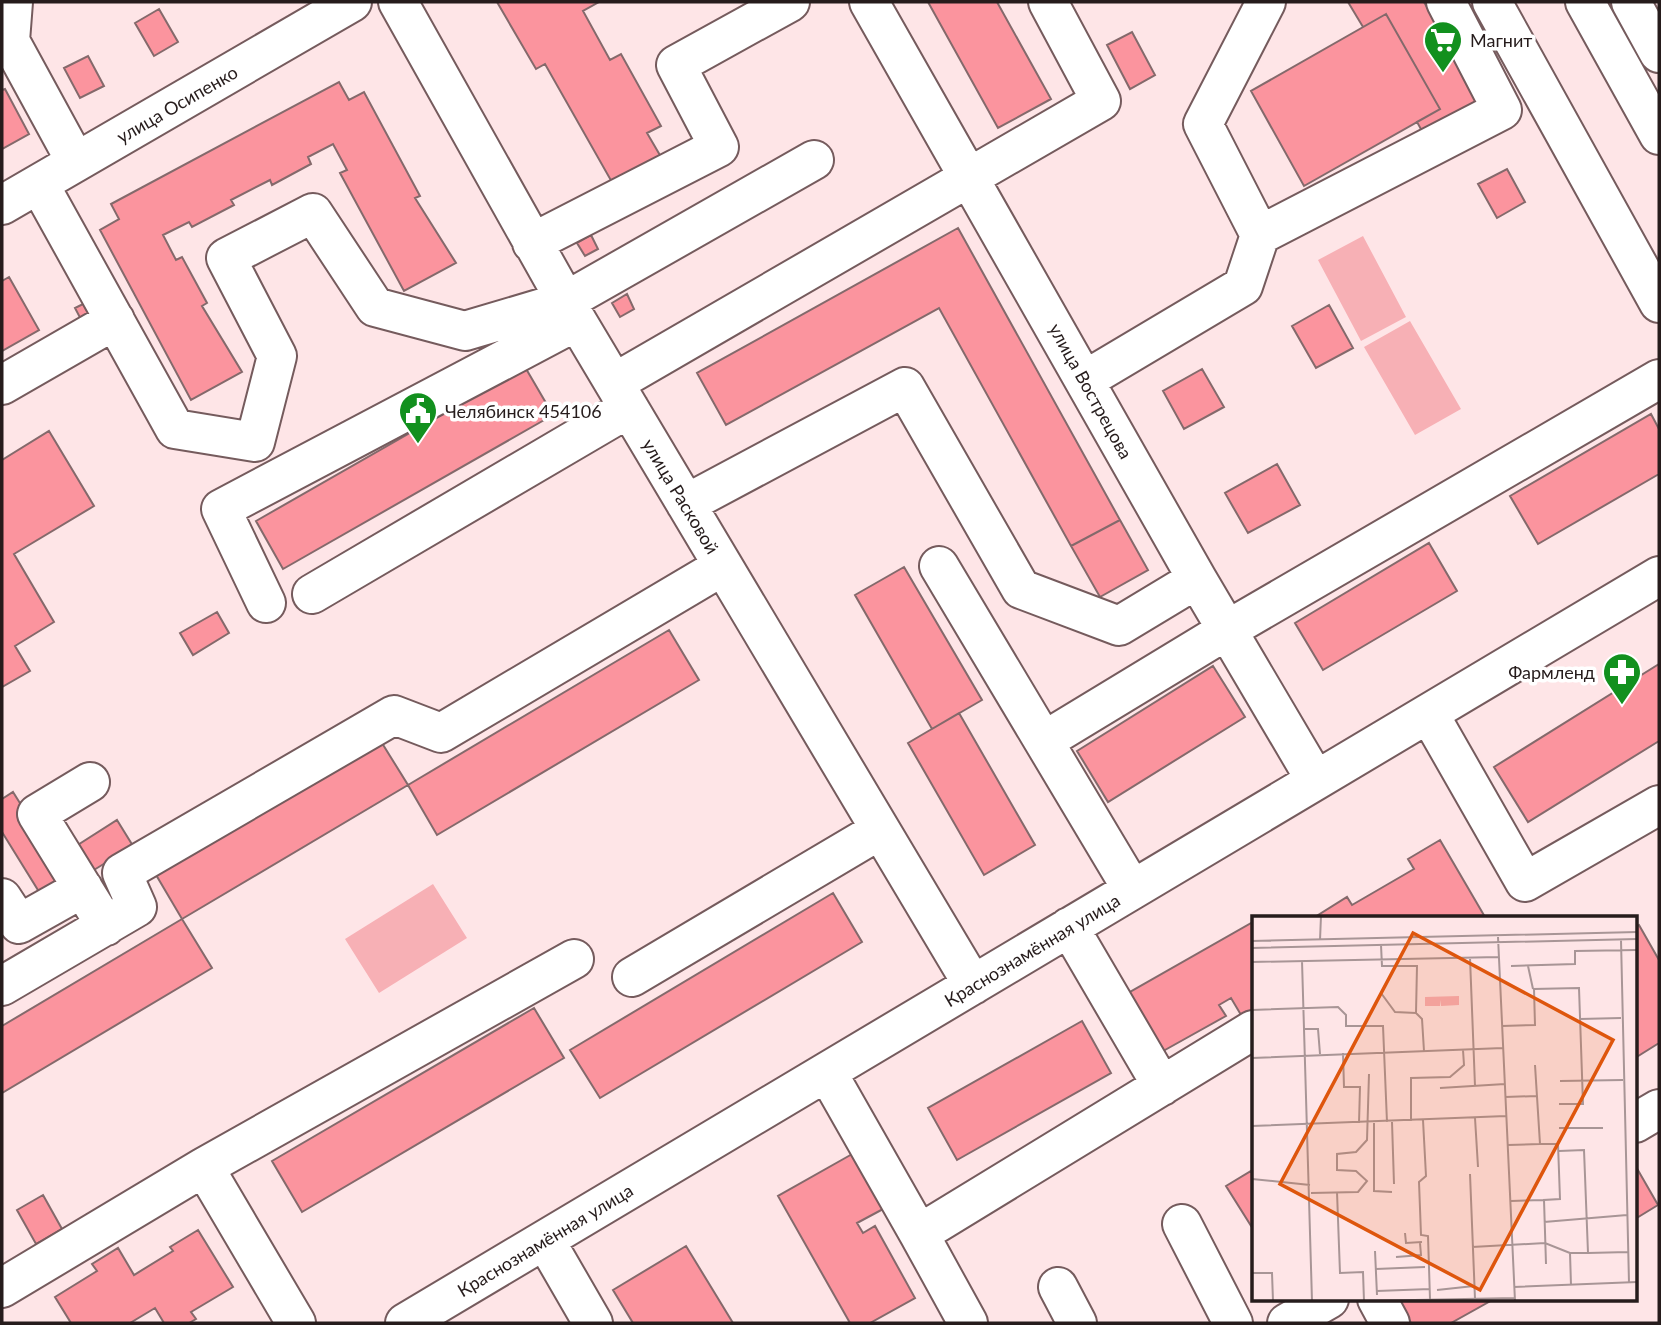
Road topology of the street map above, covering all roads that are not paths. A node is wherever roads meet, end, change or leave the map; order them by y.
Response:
1 (13, 2) edge
2 (352, 2) edge
3 (398, 2) edge
4 (790, 2) edge
5 (869, 2) edge
6 (1048, 2) edge
7 (1266, 2) edge
8 (1446, 2) edge
9 (1492, 2) edge
10 (1585, 2) edge
11 (1631, 2) edge
12 (1659, 53) edge
13 (1659, 135) edge
14 (814, 160) dead end
15 (76, 162) junction
16 (971, 176) junction
17 (39, 184) junction
18 (2, 205) edge
19 (1261, 235) junction
20 (532, 243) junction
21 (1659, 303) edge
22 (571, 311) junction
23 (115, 320) junction
24 (1659, 379) edge
25 (1085, 380) junction
26 (2, 385) edge
27 (621, 396) junction
28 (255, 442) junction
29 (277, 480) junction
30 (686, 504) junction
31 (723, 566) junction
32 (939, 566) dead end
33 (1659, 576) edge
34 (1197, 579) junction
35 (312, 594) dead end
36 (266, 603) dead end
37 (1227, 630) junction
38 (1429, 713) junction
39 (1044, 741) junction
40 (1315, 779) junction
41 (90, 782) dead end
42 (1659, 805) edge
43 (880, 830) junction
44 (83, 888) junction
45 (1132, 889) junction
46 (2, 898) edge
47 (106, 926) junction
48 (1069, 927) junction
49 (574, 959) dead end
50 (632, 977) dead end
51 (973, 985) junction
52 (2, 986) edge
53 (1252, 1031) edge
54 (828, 1074) junction
55 (1162, 1086) junction
56 (1659, 1109) edge
57 (1636, 1122) edge
58 (204, 1167) junction
59 (1182, 1224) dead end
60 (919, 1234) junction
61 (545, 1241) junction
62 (3, 1285) edge
63 (1058, 1287) dead end
64 (1327, 1300) edge
65 (1378, 1300) edge
66 (296, 1323) edge
67 (405, 1323) edge
68 (593, 1323) edge
69 (968, 1323) edge
70 (1077, 1323) edge
71 (1233, 1323) edge
72 (1287, 1323) edge
73 (1390, 1323) edge

1 - 15 street
2 - 15 street, улица Осипенко
3 - 20 street, улица Расковой
4 - 20 street
5 - 16 street, улица Вострецова
6 - 16 street
7 - 19 street
8 - 19 street
9 - 21 street
10 - 13 street
11 - 12 street
14 - 22 street
15 - 17 street, улица Осипенко
16 - 25 street, улица Вострецова
16 - 27 street
17 - 18 street, улица Осипенко
17 - 23 street
19 - 25 street
20 - 22 street, улица Расковой
22 - 27 street, улица Расковой
22 - 28 street
22 - 29 street
23 - 26 street
23 - 28 street
24 - 37 street
25 - 34 street, улица Вострецова
27 - 30 street, улица Расковой
27 - 35 street
28 - 29 street
29 - 36 street
30 - 31 street, улица Расковой
30 - 34 street
31 - 43 street, улица Расковой
31 - 47 street
32 - 39 street
33 - 38 street, Краснознамённая улица
34 - 37 street, улица Вострецова
37 - 39 street
37 - 40 street, улица Вострецова
38 - 40 street, Краснознамённая улица
38 - 42 street
39 - 45 street
40 - 45 street, Краснознамённая улица
41 - 44 street
43 - 50 street
43 - 51 street, улица Расковой
44 - 46 street
44 - 47 street
45 - 48 street, Краснознамённая улица
47 - 52 street
48 - 51 street, Краснознамённая улица
48 - 55 street
49 - 58 street
51 - 54 street, Краснознамённая улица
53 - 55 street
54 - 60 street
54 - 61 street, Краснознамённая улица
55 - 60 street
56 - 57 street
58 - 62 street
58 - 66 street
59 - 71 street
60 - 69 street
61 - 67 street, Краснознамённая улица
61 - 68 street
63 - 70 street
64 - 72 street
65 - 73 street

